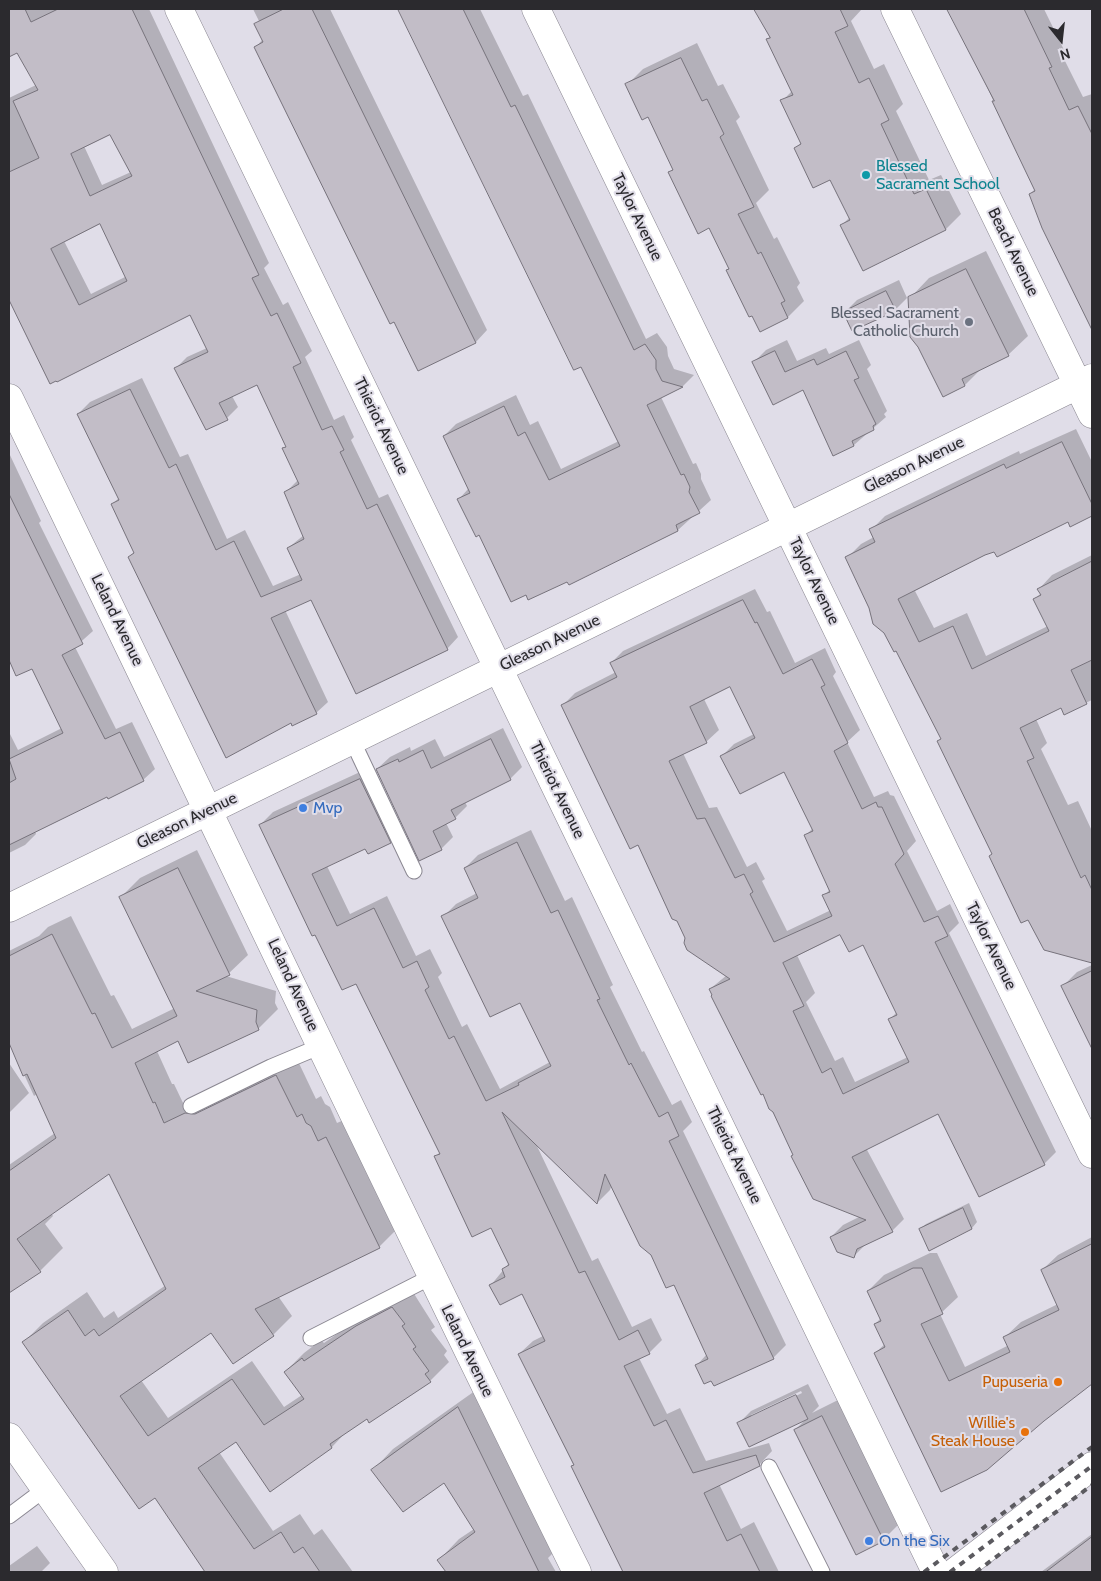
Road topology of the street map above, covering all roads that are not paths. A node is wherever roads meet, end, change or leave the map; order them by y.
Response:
1 (179, 9) edge
2 (536, 9) edge
3 (895, 9) edge
4 (1085, 382) edge
5 (9, 398) edge
6 (1092, 414) edge
7 (788, 527) junction
8 (498, 668) junction
9 (352, 740) junction
10 (209, 810) junction
11 (414, 871) dead end
12 (9, 908) edge
13 (321, 1046) junction
14 (191, 1106) dead end
15 (1092, 1154) edge
16 (431, 1277) junction
17 (311, 1338) dead end
18 (9, 1437) edge
19 (1092, 1466) edge
20 (769, 1467) dead end
21 (45, 1489) junction
22 (9, 1516) edge
23 (104, 1572) edge
24 (577, 1572) edge
25 (822, 1572) edge
26 (936, 1572) edge
27 (955, 1572) edge

1 - 8 street, Thieriot Avenue
2 - 7 street, Taylor Avenue
3 - 4 street, Beach Avenue
4 - 6 street, Beach Avenue
4 - 7 street, Gleason Avenue
5 - 10 street, Leland Avenue
7 - 8 street, Gleason Avenue
7 - 15 street, Taylor Avenue
8 - 9 street, Gleason Avenue
8 - 26 street, Thieriot Avenue
9 - 10 street, Gleason Avenue
9 - 11 lane
10 - 12 street, Gleason Avenue
10 - 13 street, Leland Avenue
13 - 14 lane
13 - 16 street, Leland Avenue
16 - 17 lane
16 - 24 street, Leland Avenue
18 - 21 street
19 - 27 street
20 - 25 lane
21 - 22 lane
21 - 23 street

